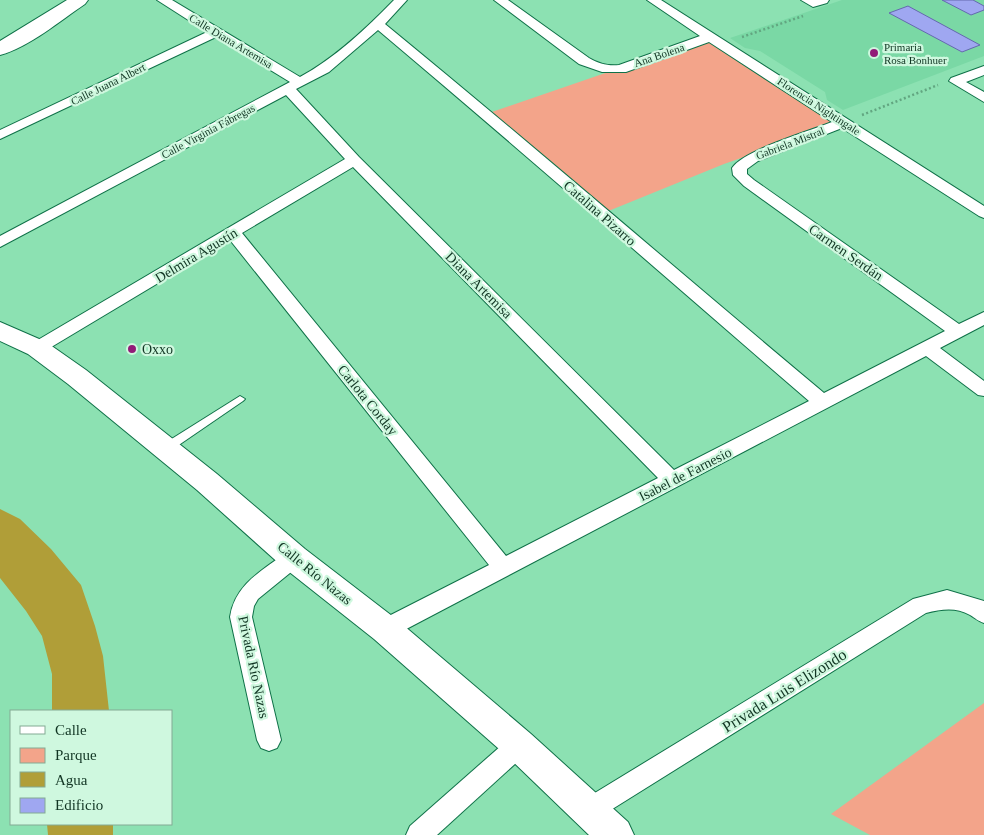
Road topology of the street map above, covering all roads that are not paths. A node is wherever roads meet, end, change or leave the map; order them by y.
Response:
1 (79, 0) edge
2 (163, 0) edge
3 (401, 0) edge
4 (500, 0) edge
5 (653, 0) edge
6 (378, 24) junction
7 (216, 32) junction
8 (710, 37) junction
9 (0, 49) edge
10 (984, 70) edge
11 (956, 81) joint
12 (294, 86) junction
13 (984, 98) edge
14 (844, 122) junction
15 (0, 135) edge
16 (354, 160) junction
17 (739, 168) joint
18 (984, 213) edge
19 (233, 233) junction
20 (0, 242) edge
21 (984, 318) edge
22 (0, 331) edge
23 (958, 332) junction
24 (37, 348) junction
25 (927, 348) junction
26 (984, 390) edge
27 (240, 399) dead end
28 (822, 402) junction
29 (166, 449) junction
30 (672, 480) junction
31 (294, 558) junction
32 (503, 568) junction
33 (984, 614) edge
34 (385, 629) junction
35 (269, 740) dead end
36 (519, 745) junction
37 (589, 810) junction
38 (420, 835) edge
39 (615, 835) edge

1 - 9 street
2 - 7 street, Calle Diana Artemisa
3 - 6 street, Calle Virginia Fábregas
4 - 8 street, Ana Bolena
5 - 8 street, Florencia Nightingale
6 - 12 street, Calle Virginia Fábregas
6 - 28 street, Catalina Pizarro
7 - 12 street, Calle Diana Artemisa
7 - 15 street, Calle Juana Albert
8 - 14 street, Florencia Nightingale
10 - 11 street
11 - 13 street
12 - 16 street, Diana Artemisa
12 - 20 street, Calle Virginia Fábregas
14 - 17 street, Gabriela Mistral
14 - 18 street, Florencia Nightingale
16 - 19 street, Delmira Agustín
16 - 30 street, Diana Artemisa
17 - 23 street, Carmen Serdán
19 - 24 street, Delmira Agustín
19 - 32 street, Carlota Corday
21 - 23 street, Isabel de Farnesio
22 - 24 street, Calle Río Nazas
23 - 25 street, Isabel de Farnesio
24 - 29 street, Calle Río Nazas
25 - 26 street
25 - 28 street, Isabel de Farnesio
27 - 29 lane
28 - 30 street, Isabel de Farnesio
29 - 31 street, Calle Río Nazas
30 - 32 street, Isabel de Farnesio
31 - 34 street, Calle Río Nazas
31 - 35 street, Privada Río Nazas
32 - 34 street, Isabel de Farnesio
33 - 37 street, Privada Luis Elizondo
34 - 36 street, Calle Río Nazas
36 - 37 street, Calle Río Nazas
36 - 38 street
37 - 39 street, Calle Río Nazas

